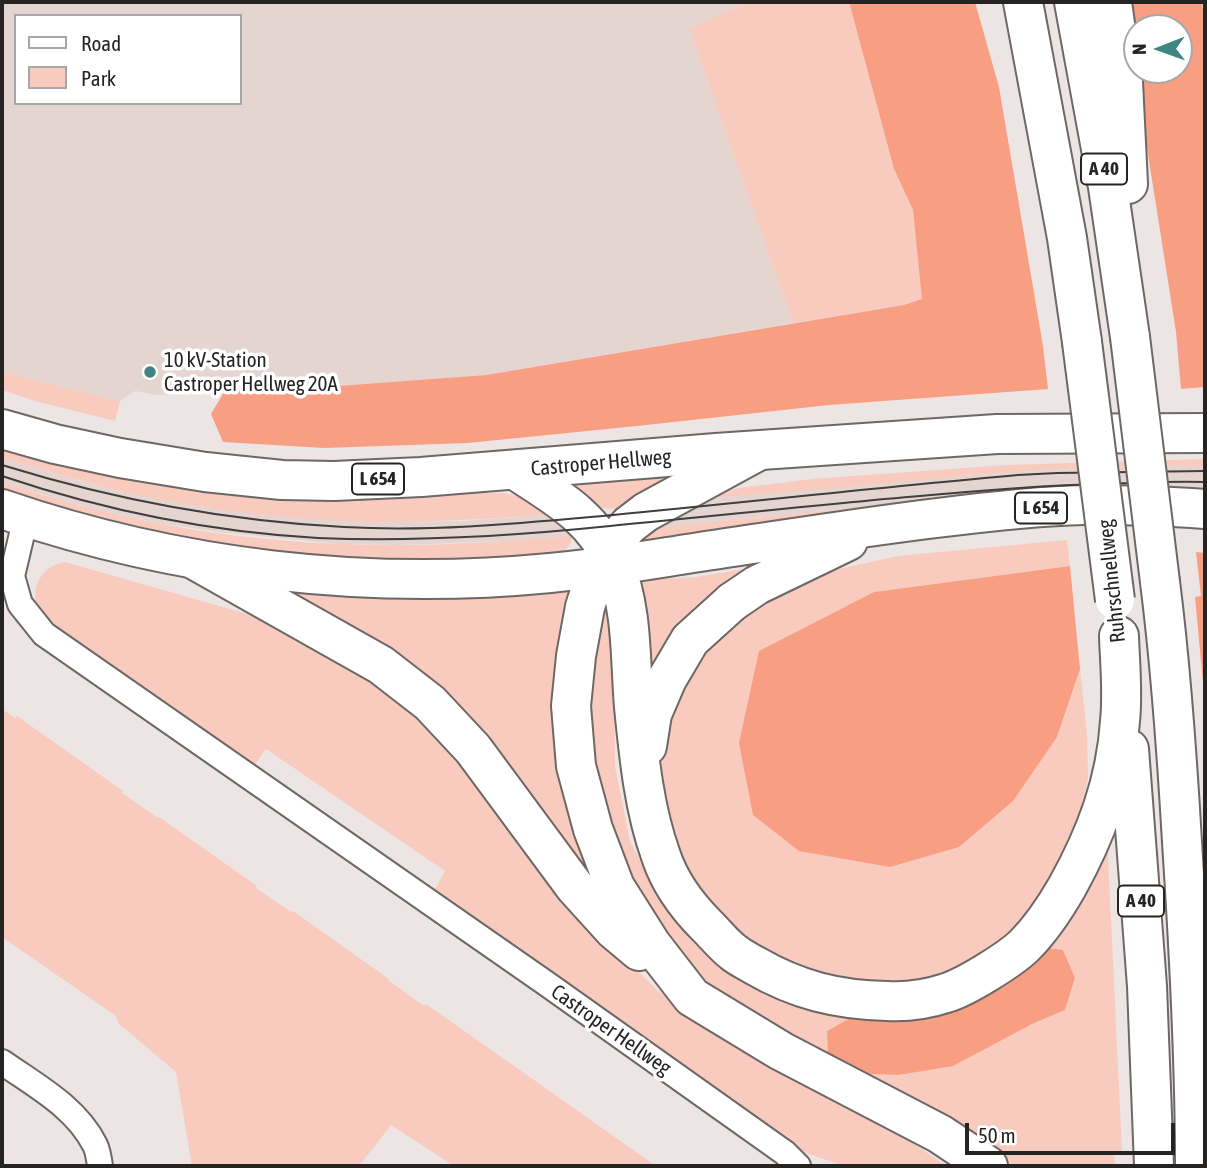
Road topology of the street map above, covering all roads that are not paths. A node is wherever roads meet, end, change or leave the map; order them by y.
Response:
1 (1023, 2) edge
2 (1074, 2) edge
3 (1112, 2) edge
4 (1133, 336) junction
5 (2, 429) edge
6 (1205, 433) edge
7 (758, 452) junction
8 (515, 470) junction
9 (1205, 509) edge
10 (14, 513) edge
11 (881, 525) junction
12 (193, 559) junction
13 (607, 561) junction
14 (1117, 618) junction
15 (644, 783) junction
16 (692, 997) junction
17 (2, 1062) edge
18 (100, 1166) edge
19 (797, 1166) edge
20 (988, 1166) edge
21 (1154, 1166) edge
22 (1195, 1166) edge

1 - 14 main road, Ruhrschnellweg / A 40, bridge
2 - 4 main road, A 40
3 - 4 main road
4 - 22 main road, A 40, bridge
5 - 8 main road, Castroper Hellweg / L 654
6 - 7 main road, Castroper Hellweg / L 654
7 - 8 main road, Castroper Hellweg / L 654
7 - 13 main road
8 - 13 main road
9 - 11 main road, Castroper Hellweg / L 654
10 - 12 main road, Castroper Hellweg / L 654
10 - 19 street, Castroper Hellweg
11 - 13 main road, Castroper Hellweg / L 654
11 - 15 main road
12 - 13 main road, Castroper Hellweg / L 654
12 - 16 main road
13 - 15 main road
13 - 16 main road
14 - 15 main road
14 - 21 main road, Ruhrschnellweg / A 40
16 - 20 main road
17 - 18 street

